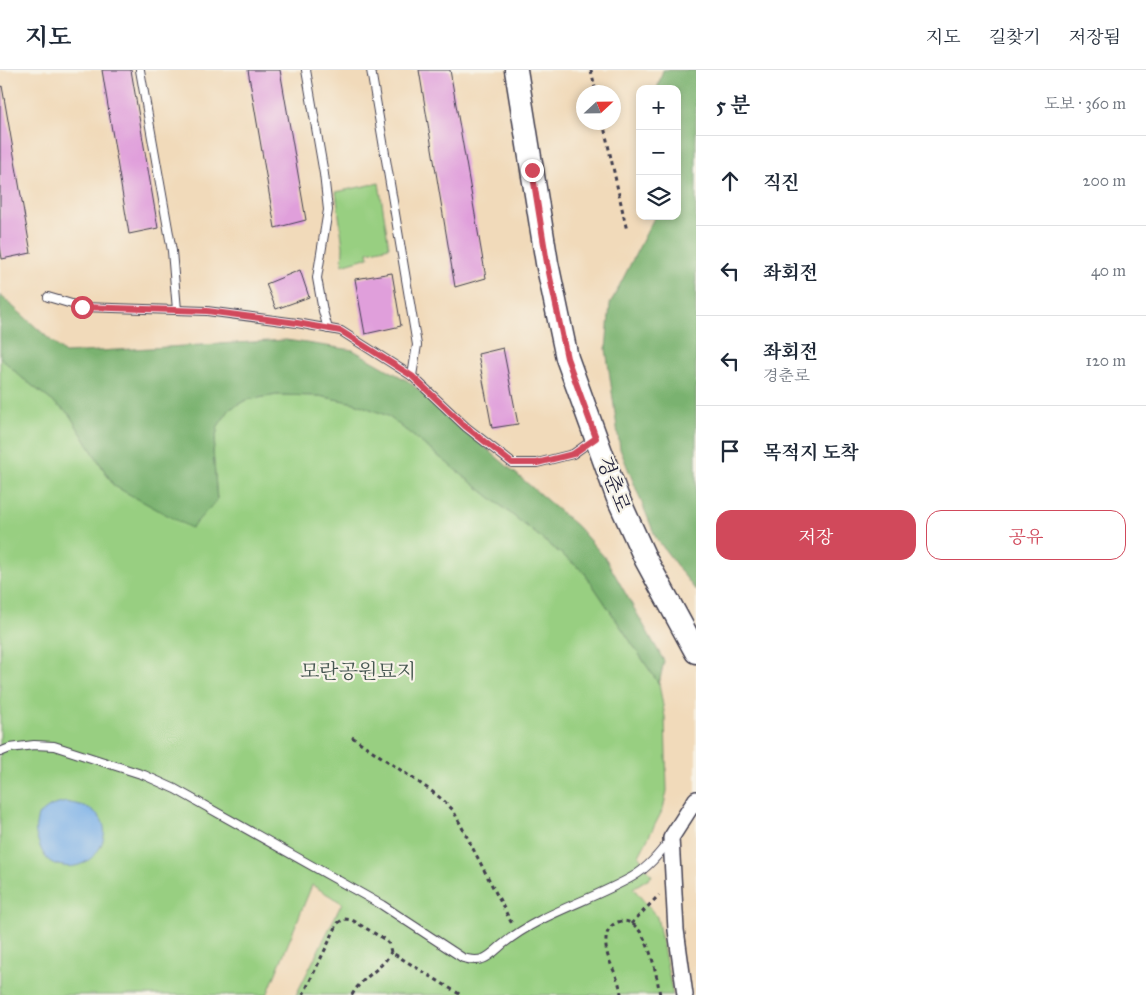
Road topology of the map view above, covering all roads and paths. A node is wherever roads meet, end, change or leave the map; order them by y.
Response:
1 (140, 70) edge
2 (306, 70) edge
3 (371, 70) edge
4 (516, 70) edge
5 (591, 70) edge
6 (594, 85) edge
7 (605, 130) edge
8 (627, 231) dead end
9 (48, 297) dead end
10 (177, 310) junction
11 (328, 329) junction
12 (412, 376) junction
13 (596, 438) junction
14 (696, 652) edge
15 (352, 738) dead end
16 (0, 752) edge
17 (696, 799) edge
18 (671, 838) junction
19 (674, 880) junction
20 (632, 924) junction
21 (517, 934) junction
22 (391, 952) junction
23 (303, 995) edge
24 (352, 995) edge
25 (461, 995) edge
26 (621, 995) edge
27 (660, 995) edge
28 (686, 995) edge

1 - 10 lane
2 - 11 lane
3 - 12 lane
4 - 13 street, 경춘로
5 - 6 path
7 - 8 path
9 - 10 lane
10 - 11 lane
11 - 12 lane
12 - 13 lane
13 - 14 street, 경춘로
15 - 21 path
16 - 21 lane
17 - 18 street
18 - 19 street
18 - 21 lane
19 - 20 path
19 - 28 street
20 - 26 path
20 - 27 path
22 - 23 path
22 - 24 path
22 - 25 path

